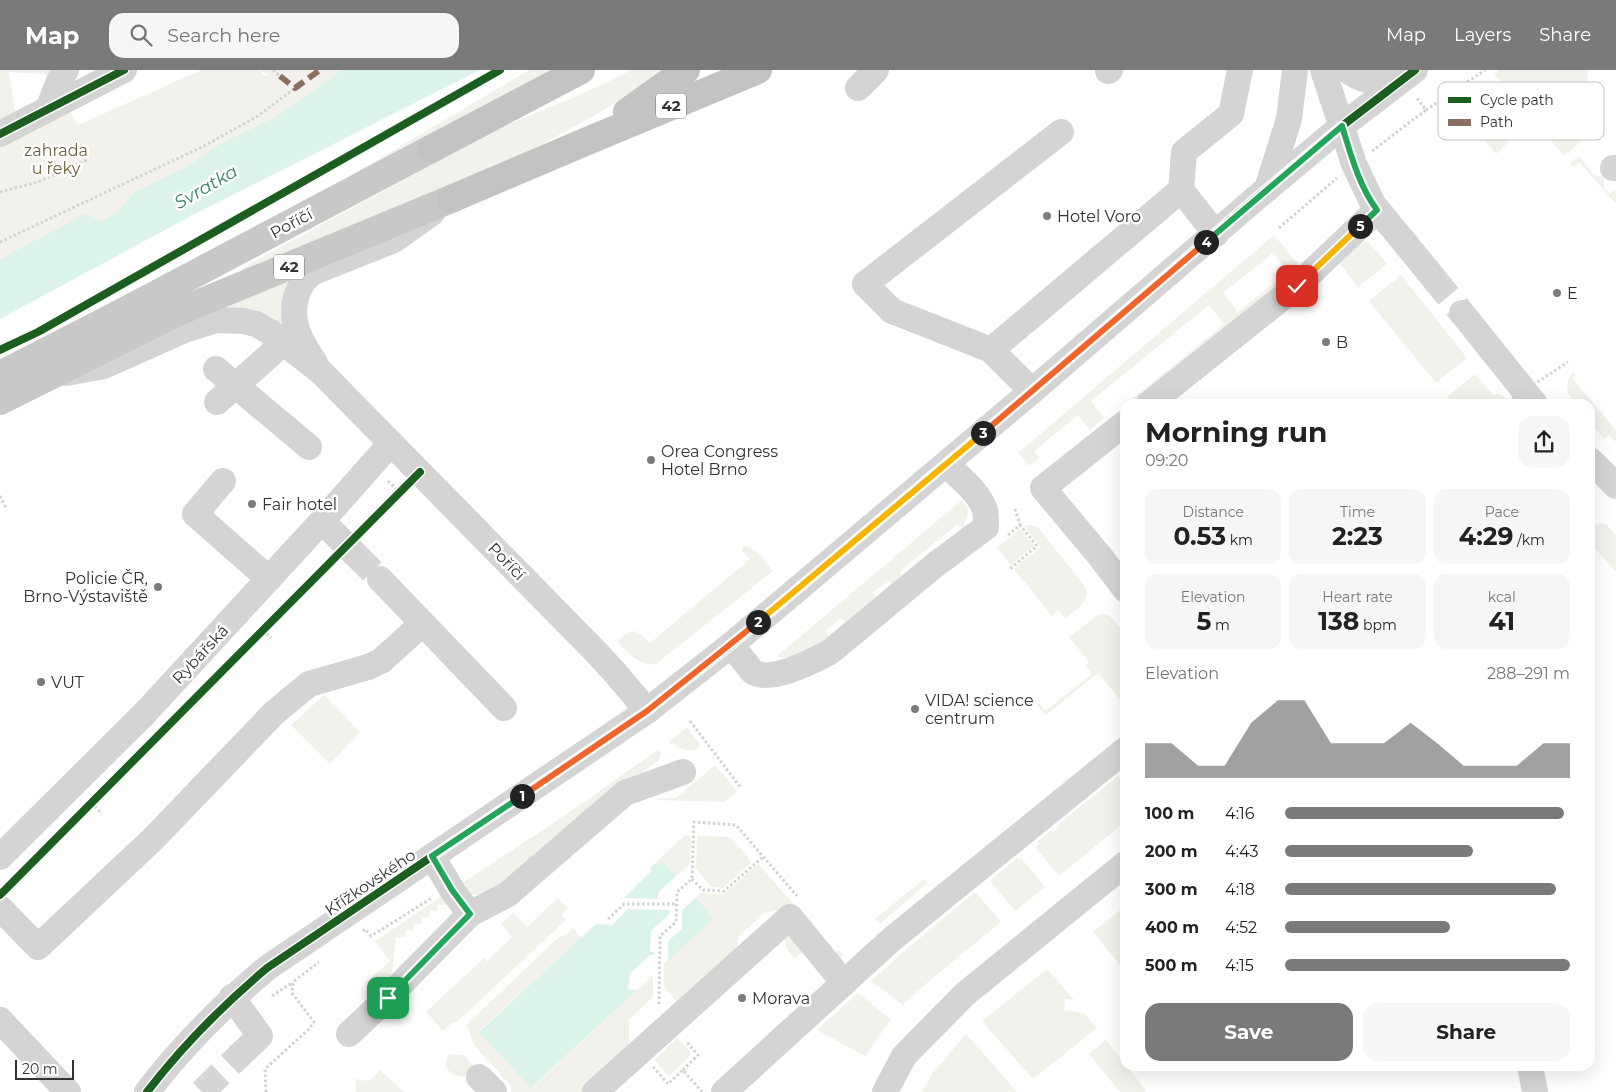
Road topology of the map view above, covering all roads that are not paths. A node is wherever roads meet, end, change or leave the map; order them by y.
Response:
1 (66, 70) edge
2 (124, 70) edge
3 (581, 70) edge
4 (686, 70) edge
5 (758, 70) edge
6 (1240, 70) edge
7 (1296, 70) edge
8 (1323, 70) edge
9 (1348, 70) edge
10 (1406, 77) edge
11 (48, 109) junction
12 (1342, 126) junction
13 (1061, 132) dead end
14 (0, 134) edge
15 (585, 142) junction
16 (431, 149) joint
17 (1268, 189) junction
18 (1181, 190) junction
19 (451, 200) junction
20 (1377, 210) junction
21 (1216, 234) junction
22 (1432, 276) tunnel mouth
23 (172, 301) junction
24 (1462, 313) tunnel mouth
25 (216, 320) junction
26 (282, 342) junction
27 (991, 350) junction
28 (216, 369) dead end
29 (321, 372) junction
30 (0, 375) edge
31 (52, 375) junction
32 (1032, 391) junction
33 (226, 394) junction
34 (1155, 399) edge
35 (1531, 399) edge
36 (0, 401) edge
37 (1120, 427) edge
38 (391, 444) junction
39 (309, 447) dead end
40 (946, 464) junction
41 (223, 481) dead end
42 (322, 521) junction
43 (354, 553) tunnel mouth
44 (269, 579) junction
45 (380, 579) tunnel mouth
46 (1120, 583) edge
47 (422, 624) junction
48 (731, 645) junction
49 (504, 708) dead end
50 (647, 711) junction
51 (1120, 754) edge
52 (683, 772) dead end
53 (432, 856) junction
54 (0, 857) edge
55 (1120, 868) edge
56 (0, 908) edge
57 (470, 914) junction
58 (844, 983) junction
59 (232, 997) junction
60 (0, 1020) edge
61 (348, 1034) dead end
62 (246, 1060) tunnel mouth
63 (1531, 1071) edge
64 (68, 1092) edge
65 (147, 1092) edge
66 (595, 1092) edge
67 (724, 1092) edge
68 (886, 1092) edge
69 (1535, 1092) edge

1 - 11 street
2 - 11 street
3 - 16 highway, Poříčí / 42
4 - 15 highway, 42
5 - 15 highway, Poříčí / 42
6 - 18 street
7 - 17 street
8 - 12 street
9 - 10 street
10 - 12 street, Křížkovského
11 - 14 street
12 - 17 street, Křížkovského
12 - 20 street
13 - 27 street
15 - 19 highway, Poříčí / 42
16 - 23 main road, Poříčí / 42
17 - 21 street, Křížkovského
18 - 21 street
18 - 27 street
19 - 23 main road, Poříčí / 42
19 - 29 street, Poříčí
20 - 22 street
20 - 34 street
21 - 32 street, Křížkovského
23 - 25 street
23 - 30 main road, Poříčí / 42
23 - 31 main road, Poříčí / 42
24 - 35 street
25 - 26 street, Poříčí
25 - 31 street, Poříčí
26 - 29 street, Poříčí
26 - 33 street
27 - 32 street
28 - 33 street
29 - 38 street, Poříčí
31 - 36 main road, Poříčí / 42
32 - 40 street, Křížkovského
33 - 39 street
37 - 46 street
38 - 42 street, Rybářská
38 - 50 street, Poříčí
40 - 48 street, Křížkovského
40 - 48 street
41 - 44 street
42 - 43 street
42 - 44 street, Rybářská
44 - 54 street, Rybářská
45 - 47 street
47 - 49 street
47 - 56 street
48 - 50 street, Křížkovského
50 - 53 street, Křížkovského
51 - 58 street
52 - 57 street
53 - 57 street
53 - 59 street, Křížkovského
55 - 68 street
57 - 61 street
58 - 66 street
58 - 67 street
59 - 62 street
59 - 65 street, Křížkovského
60 - 64 street
63 - 69 street

